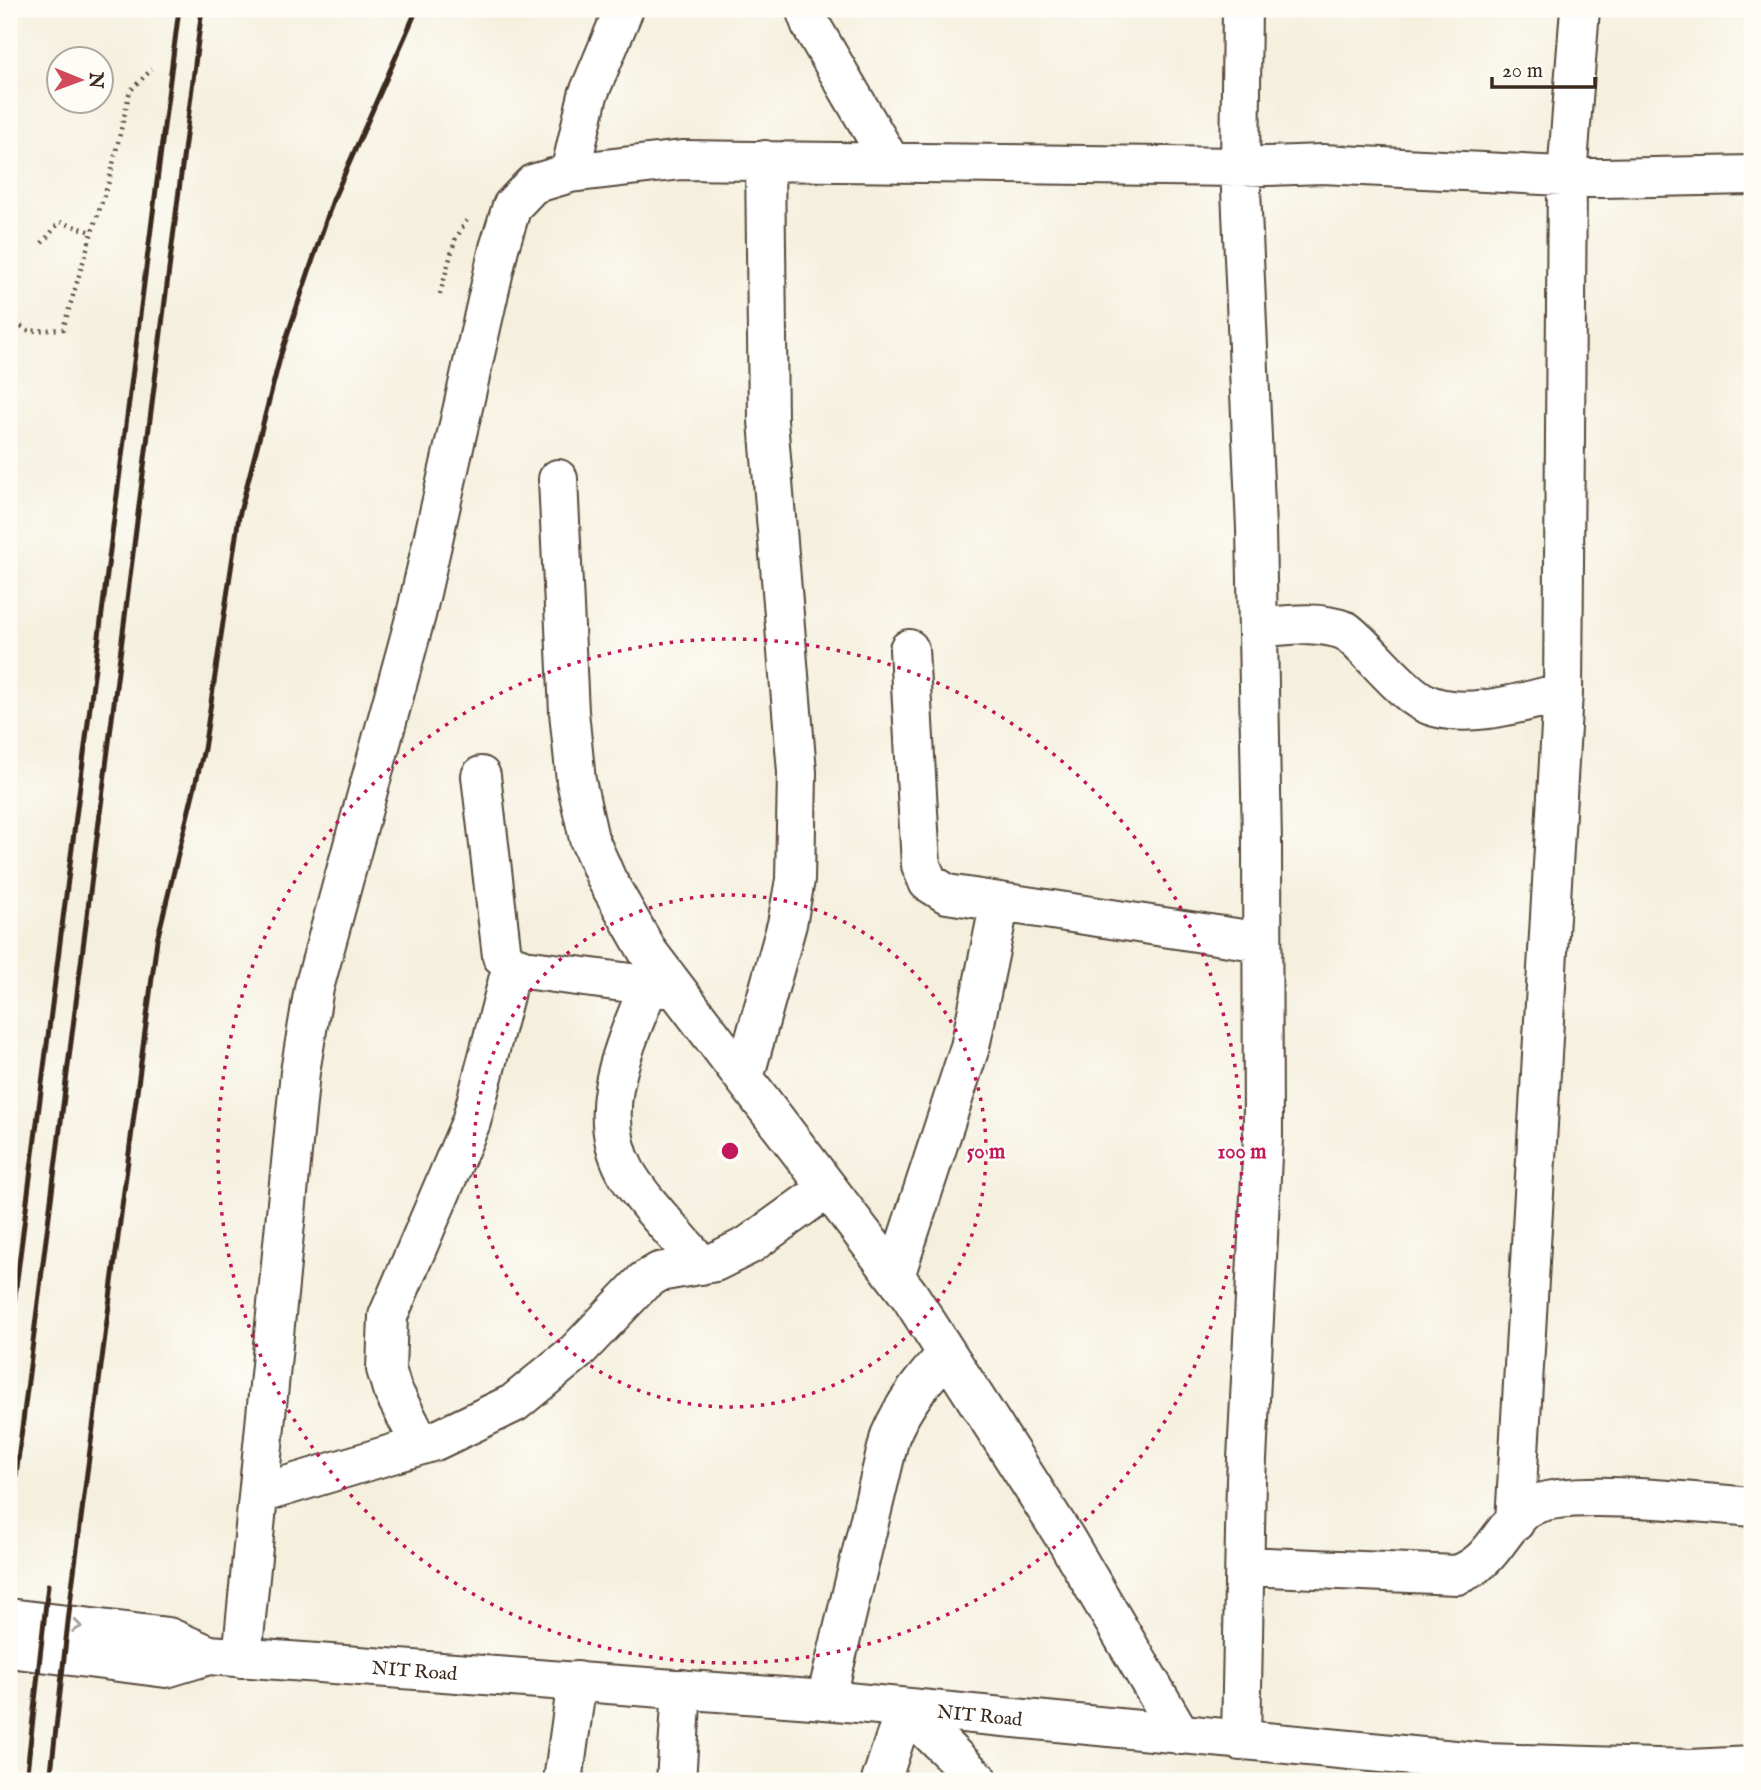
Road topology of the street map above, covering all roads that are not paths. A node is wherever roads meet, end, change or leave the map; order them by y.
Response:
1 (624, 9) edge
2 (805, 9) edge
3 (1242, 9) edge
4 (1580, 9) edge
5 (765, 160) junction
6 (890, 160) junction
7 (1240, 167) junction
8 (570, 173) junction
9 (1752, 174) edge
10 (1567, 176) junction
11 (558, 479) dead end
12 (1258, 628) junction
13 (909, 649) dead end
14 (1563, 692) junction
15 (481, 776) dead end
16 (1000, 902) junction
17 (1262, 942) junction
18 (512, 965) junction
19 (662, 987) junction
20 (744, 1079) junction
21 (828, 1188) junction
22 (701, 1265) junction
23 (895, 1276) junction
24 (947, 1354) junction
25 (421, 1445) junction
26 (259, 1494) junction
27 (1752, 1507) edge
28 (1515, 1522) junction
29 (1245, 1566) junction
30 (9, 1618) edge
31 (9, 1648) edge
32 (225, 1657) junction
33 (577, 1681) junction
34 (682, 1689) junction
35 (826, 1700) junction
36 (905, 1707) junction
37 (1181, 1735) junction
38 (1241, 1741) junction
39 (1752, 1766) edge
40 (1690, 1775) edge
41 (563, 1781) edge
42 (676, 1781) edge
43 (881, 1781) edge
44 (979, 1781) edge

1 - 8 street
2 - 6 street
3 - 7 street
4 - 10 street
5 - 6 street
5 - 8 street
5 - 20 street
6 - 7 street
7 - 10 street
7 - 12 street
8 - 26 street
9 - 10 street
10 - 14 street
11 - 19 street
12 - 14 street
12 - 17 street
13 - 16 street
14 - 28 street
15 - 18 street
16 - 17 street
16 - 23 street
17 - 29 street
18 - 19 street
18 - 25 street
19 - 20 street
19 - 22 street
20 - 21 street
21 - 22 street
21 - 23 street
22 - 25 street
23 - 24 street
24 - 35 street
24 - 37 street
25 - 26 street
26 - 32 street
27 - 28 street
28 - 29 street
29 - 38 street
30 -> 32 street, NIT Road
31 - 32 street, NIT Road
32 - 33 street, NIT Road
33 - 34 street, NIT Road
33 - 41 street
34 - 35 street, NIT Road
34 - 42 street
35 - 36 street, NIT Road
36 - 37 street, NIT Road
36 - 43 street
36 - 44 street
37 - 38 street, NIT Road
38 - 40 street, NIT Road
39 - 40 street, NIT Road

